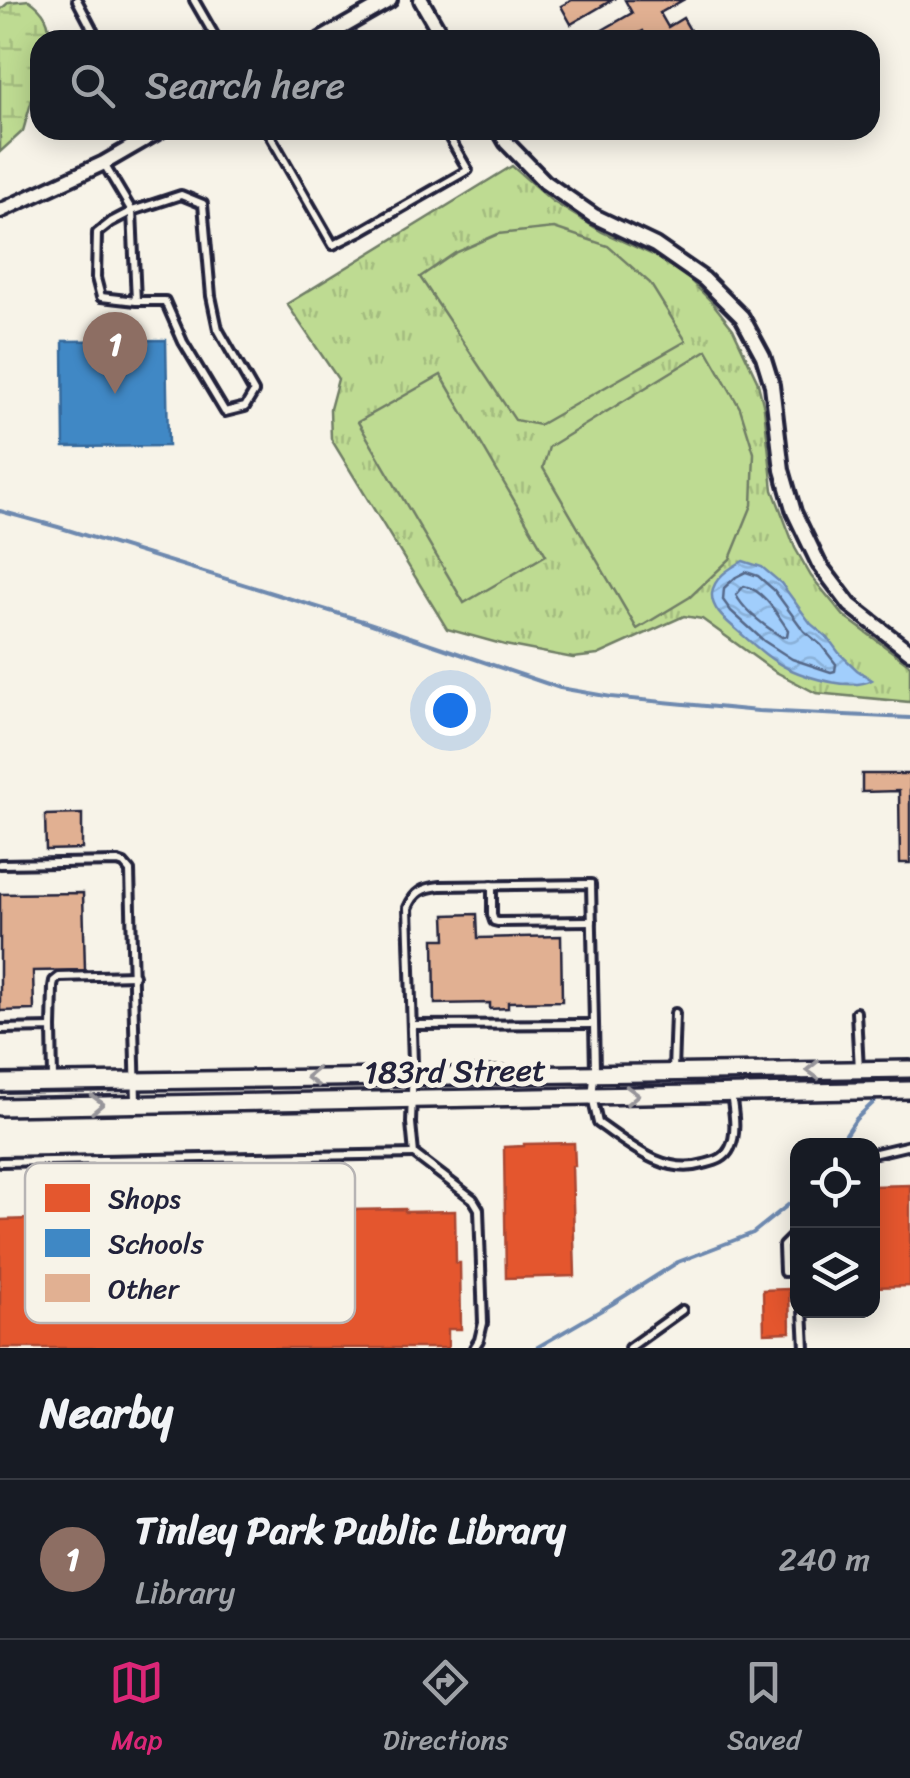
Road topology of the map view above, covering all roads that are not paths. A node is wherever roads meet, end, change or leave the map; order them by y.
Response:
1 (76, 0) edge
2 (194, 0) edge
3 (390, 0) edge
4 (420, 0) edge
5 (92, 30) edge
6 (211, 30) edge
7 (338, 30) edge
8 (438, 30) edge
9 (144, 140) edge
10 (273, 140) edge
11 (451, 140) edge
12 (505, 140) edge
13 (104, 163) junction
14 (0, 211) edge
15 (132, 211) junction
16 (136, 301) junction
17 (910, 652) edge
18 (0, 864) edge
19 (492, 885) junction
20 (592, 920) junction
21 (134, 974) junction
22 (674, 1012) dead end
23 (856, 1012) dead end
24 (594, 1024) junction
25 (412, 1025) junction
26 (52, 1028) junction
27 (0, 1029) edge
28 (910, 1069) edge
29 (859, 1070) junction
30 (673, 1072) junction
31 (595, 1073) junction
32 (412, 1076) junction
33 (135, 1080) junction
34 (53, 1082) junction
35 (0, 1083) edge
36 (910, 1090) edge
37 (731, 1093) junction
38 (592, 1096) junction
39 (411, 1099) junction
40 (136, 1103) junction
41 (0, 1107) edge
42 (910, 1145) edge
43 (880, 1152) edge
44 (414, 1154) junction
45 (0, 1162) edge
46 (790, 1239) edge
47 (790, 1272) edge
48 (682, 1310) dead end
49 (804, 1318) edge
50 (474, 1348) edge
51 (629, 1348) edge
52 (806, 1348) edge

1 - 5 lane
2 - 6 lane
3 - 7 street
4 - 8 street
9 - 13 street
10 - 11 lane
12 - 17 street
13 - 14 street
13 - 15 lane
15 - 16 lane
15 - 16 lane
15 - 16 lane
18 - 21 lane
19 - 20 lane
19 - 20 lane
19 - 25 lane
20 - 24 lane
21 - 26 lane
21 - 33 lane
22 - 30 lane
23 - 29 lane
24 - 25 lane
24 - 31 lane
25 - 32 lane
26 - 27 lane
26 - 34 lane
28 - 29 street, 183rd Street
29 -> 30 street, 183rd Street
30 - 31 street, 183rd Street
31 - 32 street, 183rd Street
31 - 38 lane
32 -> 33 street, 183rd Street
32 - 39 lane
33 - 34 street, 183rd Street
33 - 40 lane
34 - 35 street, 183rd Street
36 - 37 street, 183rd Street
38 -> 37 street, 183rd Street
37 - 38 lane
38 - 39 street, 183rd Street
39 - 40 street, 183rd Street
39 - 44 lane
41 -> 40 street, 183rd Street
42 - 43 lane
44 - 45 lane
44 - 50 lane
46 - 47 lane
48 - 51 lane
49 - 52 lane

